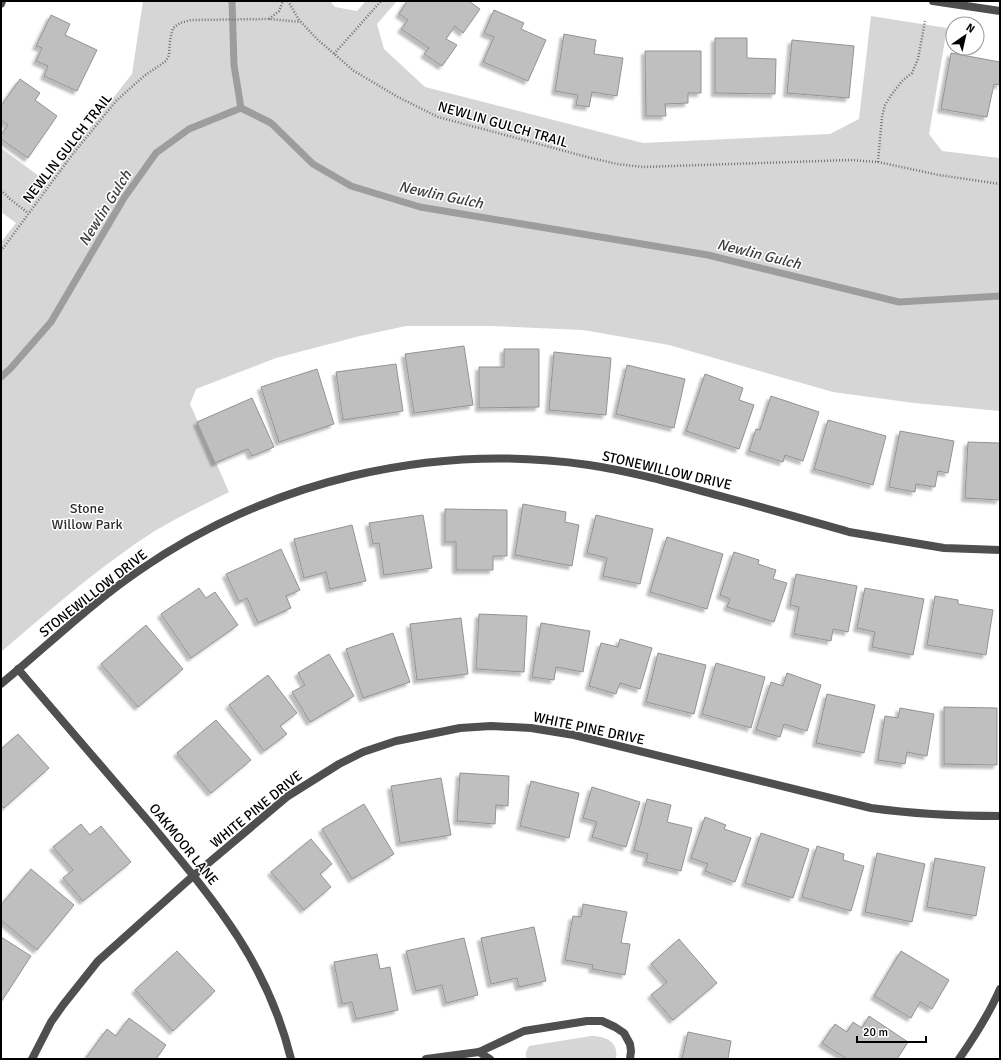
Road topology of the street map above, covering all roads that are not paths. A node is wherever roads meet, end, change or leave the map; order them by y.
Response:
1 (2, 1) edge
2 (933, 1) edge
3 (1, 4) edge
4 (1000, 11) edge
5 (1000, 550) edge
6 (18, 670) junction
7 (1, 684) edge
8 (1000, 816) edge
9 (194, 876) junction
10 (1000, 989) edge
11 (479, 1052) junction
12 (32, 1059) edge
13 (291, 1059) edge
14 (426, 1059) edge
15 (490, 1059) edge
16 (630, 1059) edge
17 (959, 1059) edge

1 - 3 street
2 - 4 street
5 - 6 street, STONEWILLOW DRIVE
6 - 7 street, STONEWILLOW DRIVE
6 - 9 street, OAKMOOR LANE
8 - 9 street, WHITE PINE DRIVE
9 - 12 street, WHITE PINE DRIVE
9 - 13 street, OAKMOOR LANE
10 - 17 street
11 - 14 street
11 - 15 street
11 - 16 street

